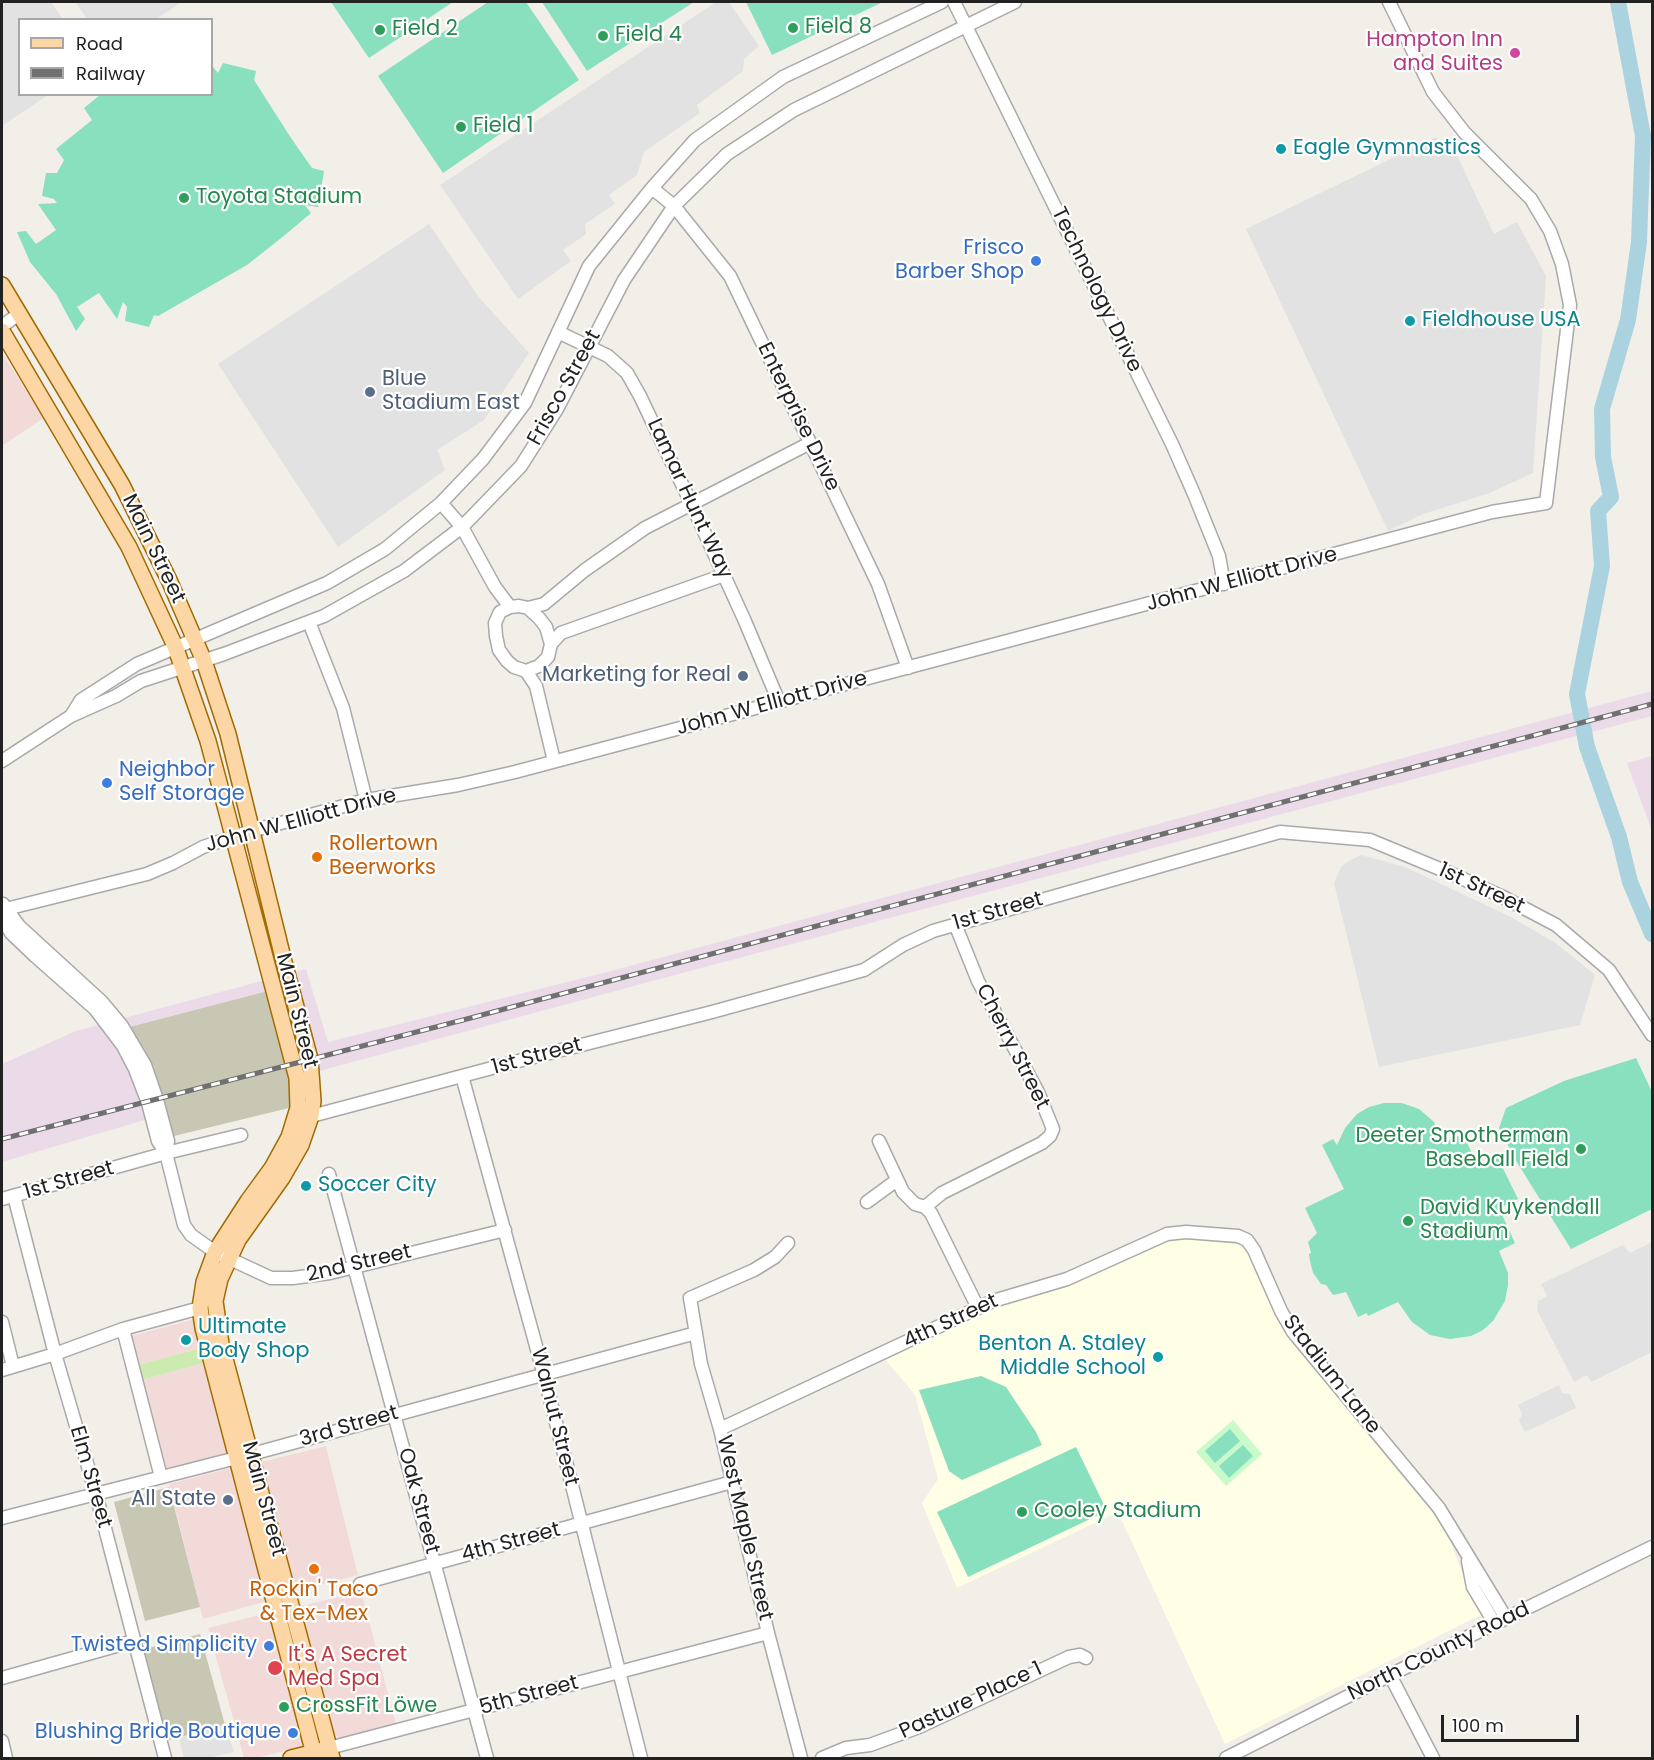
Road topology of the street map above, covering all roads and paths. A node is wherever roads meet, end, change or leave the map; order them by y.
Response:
1 (942, 2) edge
2 (954, 2) edge
3 (1014, 2) edge
4 (1389, 2) edge
5 (966, 26) junction
6 (652, 188) junction
7 (674, 206) junction
8 (4, 294) edge
9 (19, 314) junction
10 (2, 326) edge
11 (2, 331) edge
12 (558, 332) junction
13 (589, 347) junction
14 (810, 443) junction
15 (441, 503) junction
16 (691, 503) junction
17 (462, 527) junction
18 (724, 575) junction
19 (1224, 584) junction
20 (544, 604) junction
21 (528, 608) junction
22 (505, 609) junction
23 (309, 622) junction
24 (543, 622) junction
25 (561, 633) junction
26 (194, 639) junction
27 (551, 644) junction
28 (175, 646) junction
29 (204, 661) junction
30 (539, 666) junction
31 (183, 667) junction
32 (908, 668) junction
33 (526, 671) junction
34 (536, 686) junction
35 (779, 702) junction
36 (70, 716) junction
37 (2, 761) edge
38 (554, 761) junction
39 (366, 800) junction
40 (251, 831) junction
41 (234, 836) junction
42 (3, 909) edge
43 (955, 924) junction
44 (1653, 1035) edge
45 (462, 1077) junction
46 (311, 1116) junction
47 (295, 1120) junction
48 (241, 1135) dead end
49 (879, 1141) dead end
50 (166, 1153) junction
51 (329, 1174) dead end
52 (897, 1180) junction
53 (8, 1198) edge
54 (867, 1202) dead end
55 (925, 1207) junction
56 (505, 1230) junction
57 (1186, 1232) joint
58 (788, 1244) dead end
59 (222, 1256) junction
60 (354, 1267) junction
61 (200, 1308) junction
62 (978, 1308) junction
63 (2, 1322) edge
64 (123, 1329) junction
65 (696, 1333) junction
66 (55, 1354) junction
67 (7, 1368) edge
68 (544, 1375) junction
69 (394, 1414) junction
70 (720, 1429) junction
71 (245, 1456) junction
72 (161, 1477) junction
73 (732, 1482) junction
74 (96, 1494) junction
75 (2, 1518) edge
76 (581, 1524) junction
77 (1653, 1547) edge
78 (434, 1564) junction
79 (360, 1584) dead end
80 (1501, 1621) junction
81 (768, 1633) junction
82 (134, 1641) junction
83 (1086, 1658) dead end
84 (619, 1672) junction
85 (1390, 1675) junction
86 (2, 1678) edge
87 (475, 1710) junction
88 (2, 1741) edge
89 (331, 1753) edge
90 (314, 1755) edge
91 (6, 1758) edge
92 (165, 1758) edge
93 (291, 1758) edge
94 (488, 1758) edge
95 (641, 1758) edge
96 (801, 1758) edge
97 (822, 1758) edge
98 (1230, 1758) edge
99 (1433, 1758) edge

1 - 6 street, Frisco Street
2 - 5 street, Technology Drive
3 - 5 street, Frisco Street
4 - 19 street, John W Elliott Drive
5 - 7 street, Frisco Street
5 - 19 street, Technology Drive
6 - 7 street, Enterprise Drive
6 - 12 street, Frisco Street
7 - 13 street, Frisco Street
7 - 14 street, Enterprise Drive
8 - 9 main road, Main Street
9 - 10 street
9 - 26 main road, Main Street
11 - 28 main road, Main Street
12 - 13 street, Lamar Hunt Way
12 - 15 street, Frisco Street
13 - 16 street, Lamar Hunt Way
13 - 17 street, Frisco Street
14 - 16 street
14 - 32 street, Enterprise Drive
15 - 17 street
15 - 26 street, Frisco Street
16 - 18 street, Lamar Hunt Way
16 - 20 street
17 - 22 street
17 - 23 street, Frisco Street
18 - 25 street
18 - 35 street, Lamar Hunt Way
19 - 32 street, John W Elliott Drive
20 - 21 street
20 - 24 street
21 - 22 street
21 - 24 street
22 - 33 street
23 - 29 street, Frisco Street
23 - 39 street
24 - 25 street
24 - 27 street
25 - 27 street
26 - 28 street, Frisco Street
26 - 29 main road, Main Street
27 - 30 street
28 - 31 main road, Main Street
28 - 36 street, Frisco Street
29 - 31 street, Frisco Street
29 - 40 main road, Main Street
30 - 33 street
30 - 34 street
31 - 36 street, Frisco Street
31 - 41 main road, Main Street
32 - 35 street, John W Elliott Drive
33 - 34 street
34 - 38 street
35 - 38 street, John W Elliott Drive
36 - 37 street, Frisco Street
38 - 39 street, John W Elliott Drive
39 - 40 street, John W Elliott Drive
40 - 41 street, John W Elliott Drive
40 - 46 main road, Main Street
41 - 42 street, John W Elliott Drive
41 - 47 main road, Main Street
42 - 50 street, 2nd Street
43 - 44 street, 1st Street
43 - 45 street, 1st Street
43 - 55 street, Cherry Street
45 - 46 street, 1st Street
45 - 56 street, Walnut Street
46 - 47 street, 1st Street
46 - 59 main road, Main Street
47 - 59 main road, Main Street
48 - 50 street, 1st Street
49 - 52 street
50 - 53 street, 1st Street
50 - 59 street, 2nd Street
51 - 60 street, Oak Street
52 - 54 street
52 - 55 street
53 - 66 street, Elm Street
55 - 62 street
56 - 60 street, 2nd Street
56 - 68 street, Walnut Street
57 - 62 street, 4th Street
57 - 80 street, Stadium Lane
58 - 65 street, West Maple Street
59 - 60 street, 2nd Street
59 - 61 main road, Main Street
59 - 71 main road, Main Street
60 - 69 street, Oak Street
61 - 64 street
61 - 71 main road, Main Street
62 - 70 street, 4th Street
63 - 67 street
64 - 66 street
64 - 72 street
65 - 68 street, 3rd Street
65 - 70 street, West Maple Street
66 - 67 street
66 - 74 street, Elm Street
68 - 69 street, 3rd Street
68 - 76 street, Walnut Street
69 - 71 street, 3rd Street
69 - 78 street, Oak Street
70 - 73 street, West Maple Street
71 - 72 street, 3rd Street
71 - 89 main road, Main Street
71 - 90 main road, Main Street
72 - 74 street, 3rd Street
73 - 76 street, 4th Street
73 - 81 street, West Maple Street
74 - 75 street, 3rd Street
74 - 82 street, Elm Street
76 - 78 street, 4th Street
76 - 84 street, Walnut Street
77 - 80 street, North County Road
78 - 79 street, 4th Street
78 - 87 street, Oak Street
80 - 85 street, North County Road
81 - 84 street, 5th Street
81 - 96 street, West Maple Street
82 - 86 street
82 - 92 street, Elm Street
83 - 97 street, Pasture Place 1
84 - 87 street, 5th Street
84 - 95 street, Walnut Street
85 - 98 street, North County Road
85 - 99 street
87 - 89 street, 5th Street
87 - 94 street, Oak Street
88 - 91 street
89 - 90 main road, 5th Street
90 - 93 main road, 5th Street

